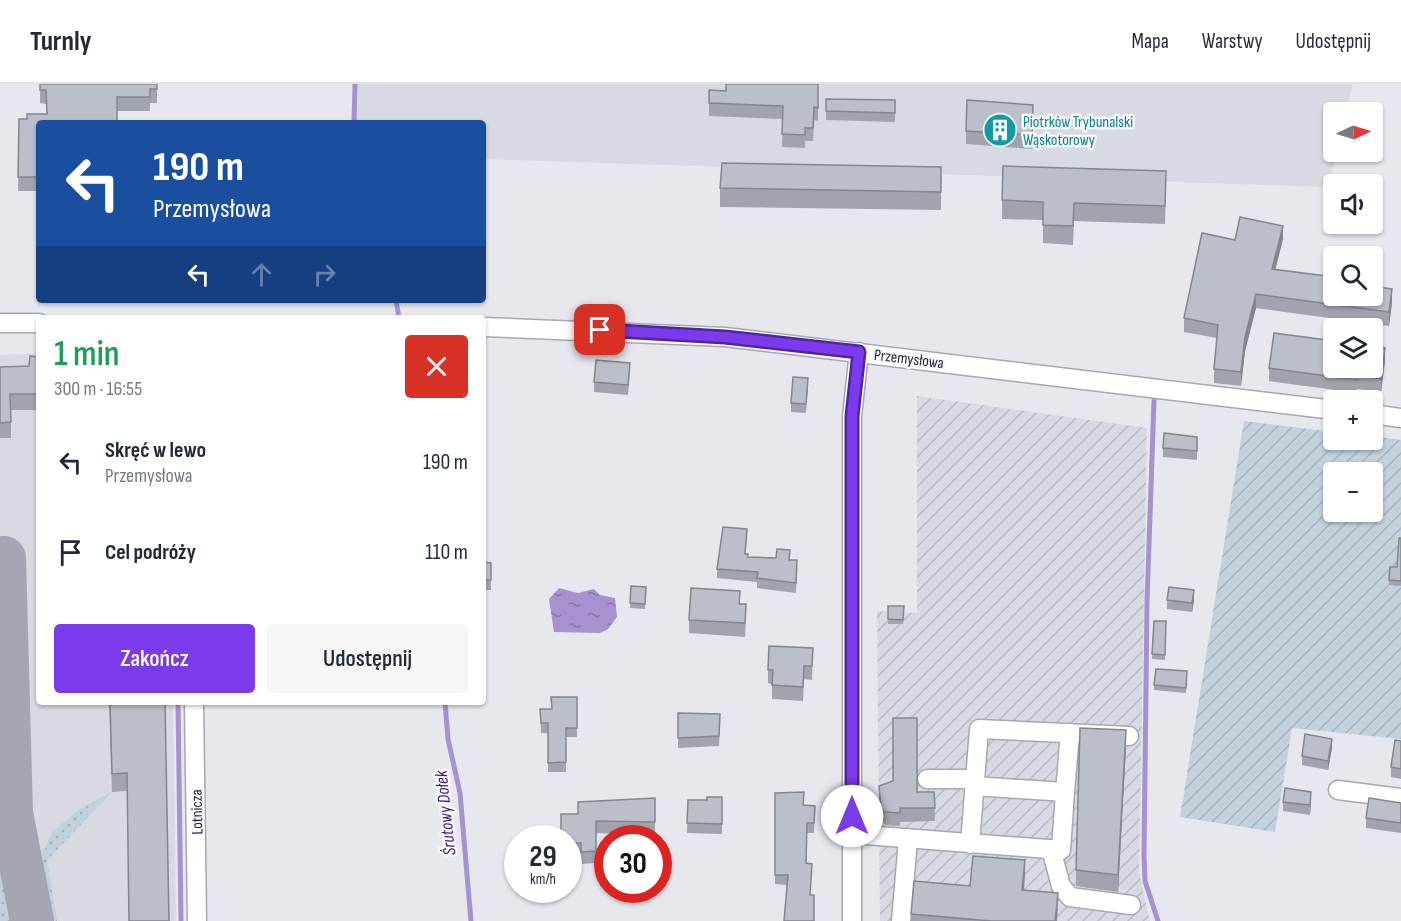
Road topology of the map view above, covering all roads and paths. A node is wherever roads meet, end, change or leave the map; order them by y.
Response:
1 (0, 323) edge
2 (36, 323) edge
3 (486, 327) edge
4 (859, 352) junction
5 (1323, 409) edge
6 (1383, 416) edge
7 (1401, 418) edge
8 (194, 705) edge
9 (1070, 733) junction
10 (1129, 736) dead end
11 (927, 779) dead end
12 (974, 782) junction
13 (1338, 790) dead end
14 (1065, 792) junction
15 (1401, 798) edge
16 (852, 834) junction
17 (908, 840) junction
18 (970, 844) junction
19 (1051, 849) junction
20 (1131, 905) dead end
21 (197, 921) edge
22 (852, 921) edge
23 (901, 921) edge

1 - 2 street
3 - 4 street, Przemysłowa
4 - 5 street, Przemysłowa
4 - 16 street
6 - 7 street
8 - 21 street, Lotnicza
9 - 10 street
9 - 12 street
9 - 14 street
11 - 12 street
12 - 14 street
12 - 18 street
13 - 15 street
14 - 19 street
16 - 17 street
16 - 22 street
17 - 18 street
17 - 23 street
18 - 19 street
19 - 20 street

